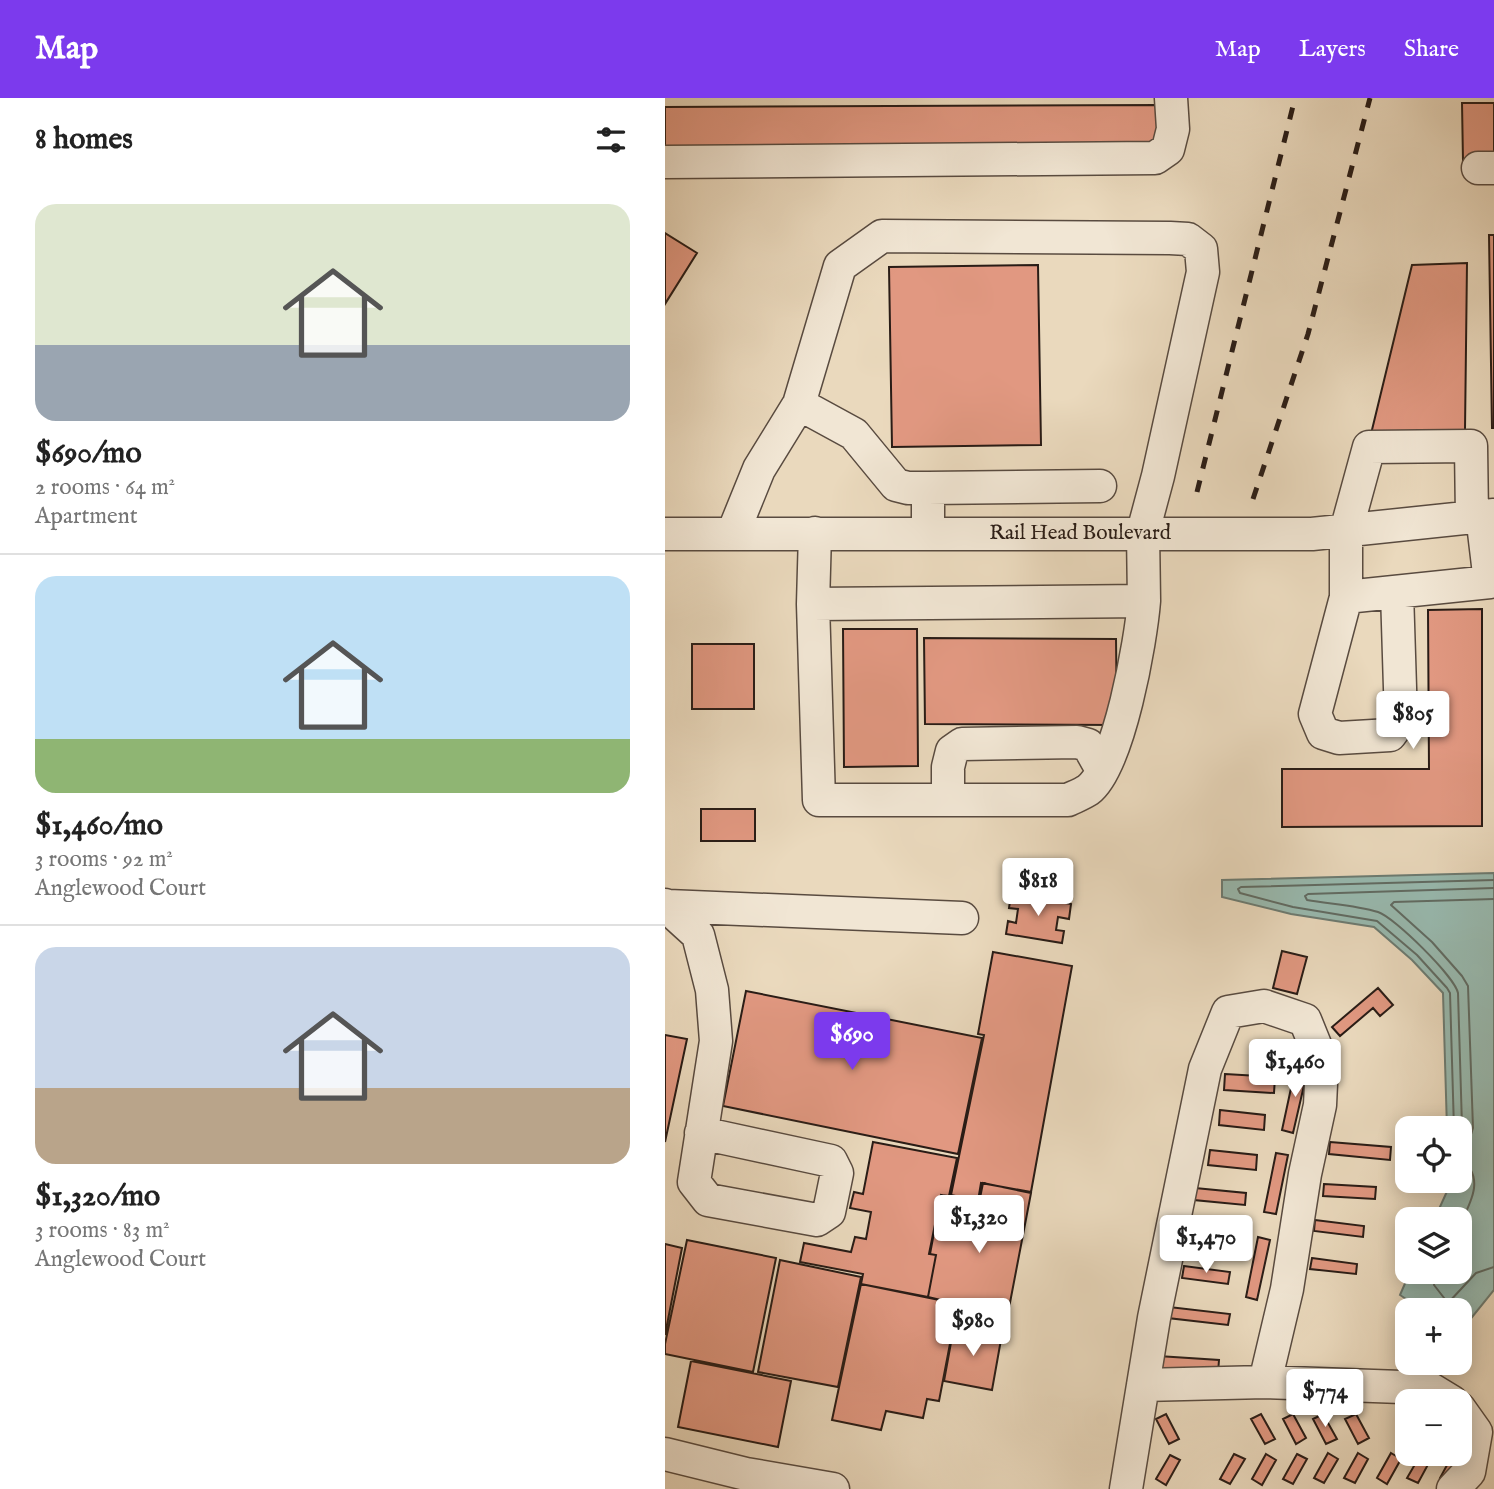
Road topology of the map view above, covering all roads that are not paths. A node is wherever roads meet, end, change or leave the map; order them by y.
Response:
1 (1171, 98) edge
2 (665, 162) edge
3 (799, 404) junction
4 (1100, 486) dead end
5 (928, 488) junction
6 (1482, 515) edge
7 (1346, 531) junction
8 (1143, 532) junction
9 (733, 533) junction
10 (815, 533) junction
11 (928, 533) junction
12 (665, 534) edge
13 (1397, 592) junction
14 (1346, 597) junction
15 (1144, 601) junction
16 (813, 604) junction
17 (1102, 769) junction
18 (948, 800) junction
19 (666, 906) edge
20 (962, 918) dead end
21 (701, 1133) dead end
22 (1265, 1382) junction
23 (1143, 1385) junction
24 (1431, 1389) edge
25 (1472, 1426) edge
26 (665, 1454) edge
27 (1472, 1455) edge
28 (1470, 1466) edge
29 (833, 1489) edge
30 (1126, 1489) edge
31 (1454, 1489) edge

1 - 2 street
3 - 5 street
3 - 8 street
3 - 9 street
4 - 5 street
5 - 11 street
6 - 7 street, Rail Head Boulevard
6 - 7 street
6 - 13 street
7 - 8 street, Rail Head Boulevard
7 - 14 street
8 - 11 street, Rail Head Boulevard
8 - 15 street
9 - 10 street, Rail Head Boulevard
9 - 12 street, Rail Head Boulevard
10 - 11 street, Rail Head Boulevard
10 - 16 street
13 - 14 street
13 - 14 street
15 - 16 street
15 - 17 street
16 - 18 street
17 - 18 street
17 - 18 street
19 - 20 street
19 - 21 street
22 - 23 street
22 - 23 street
22 - 24 street
23 - 30 street
25 - 27 street
26 - 29 street
28 - 31 street

